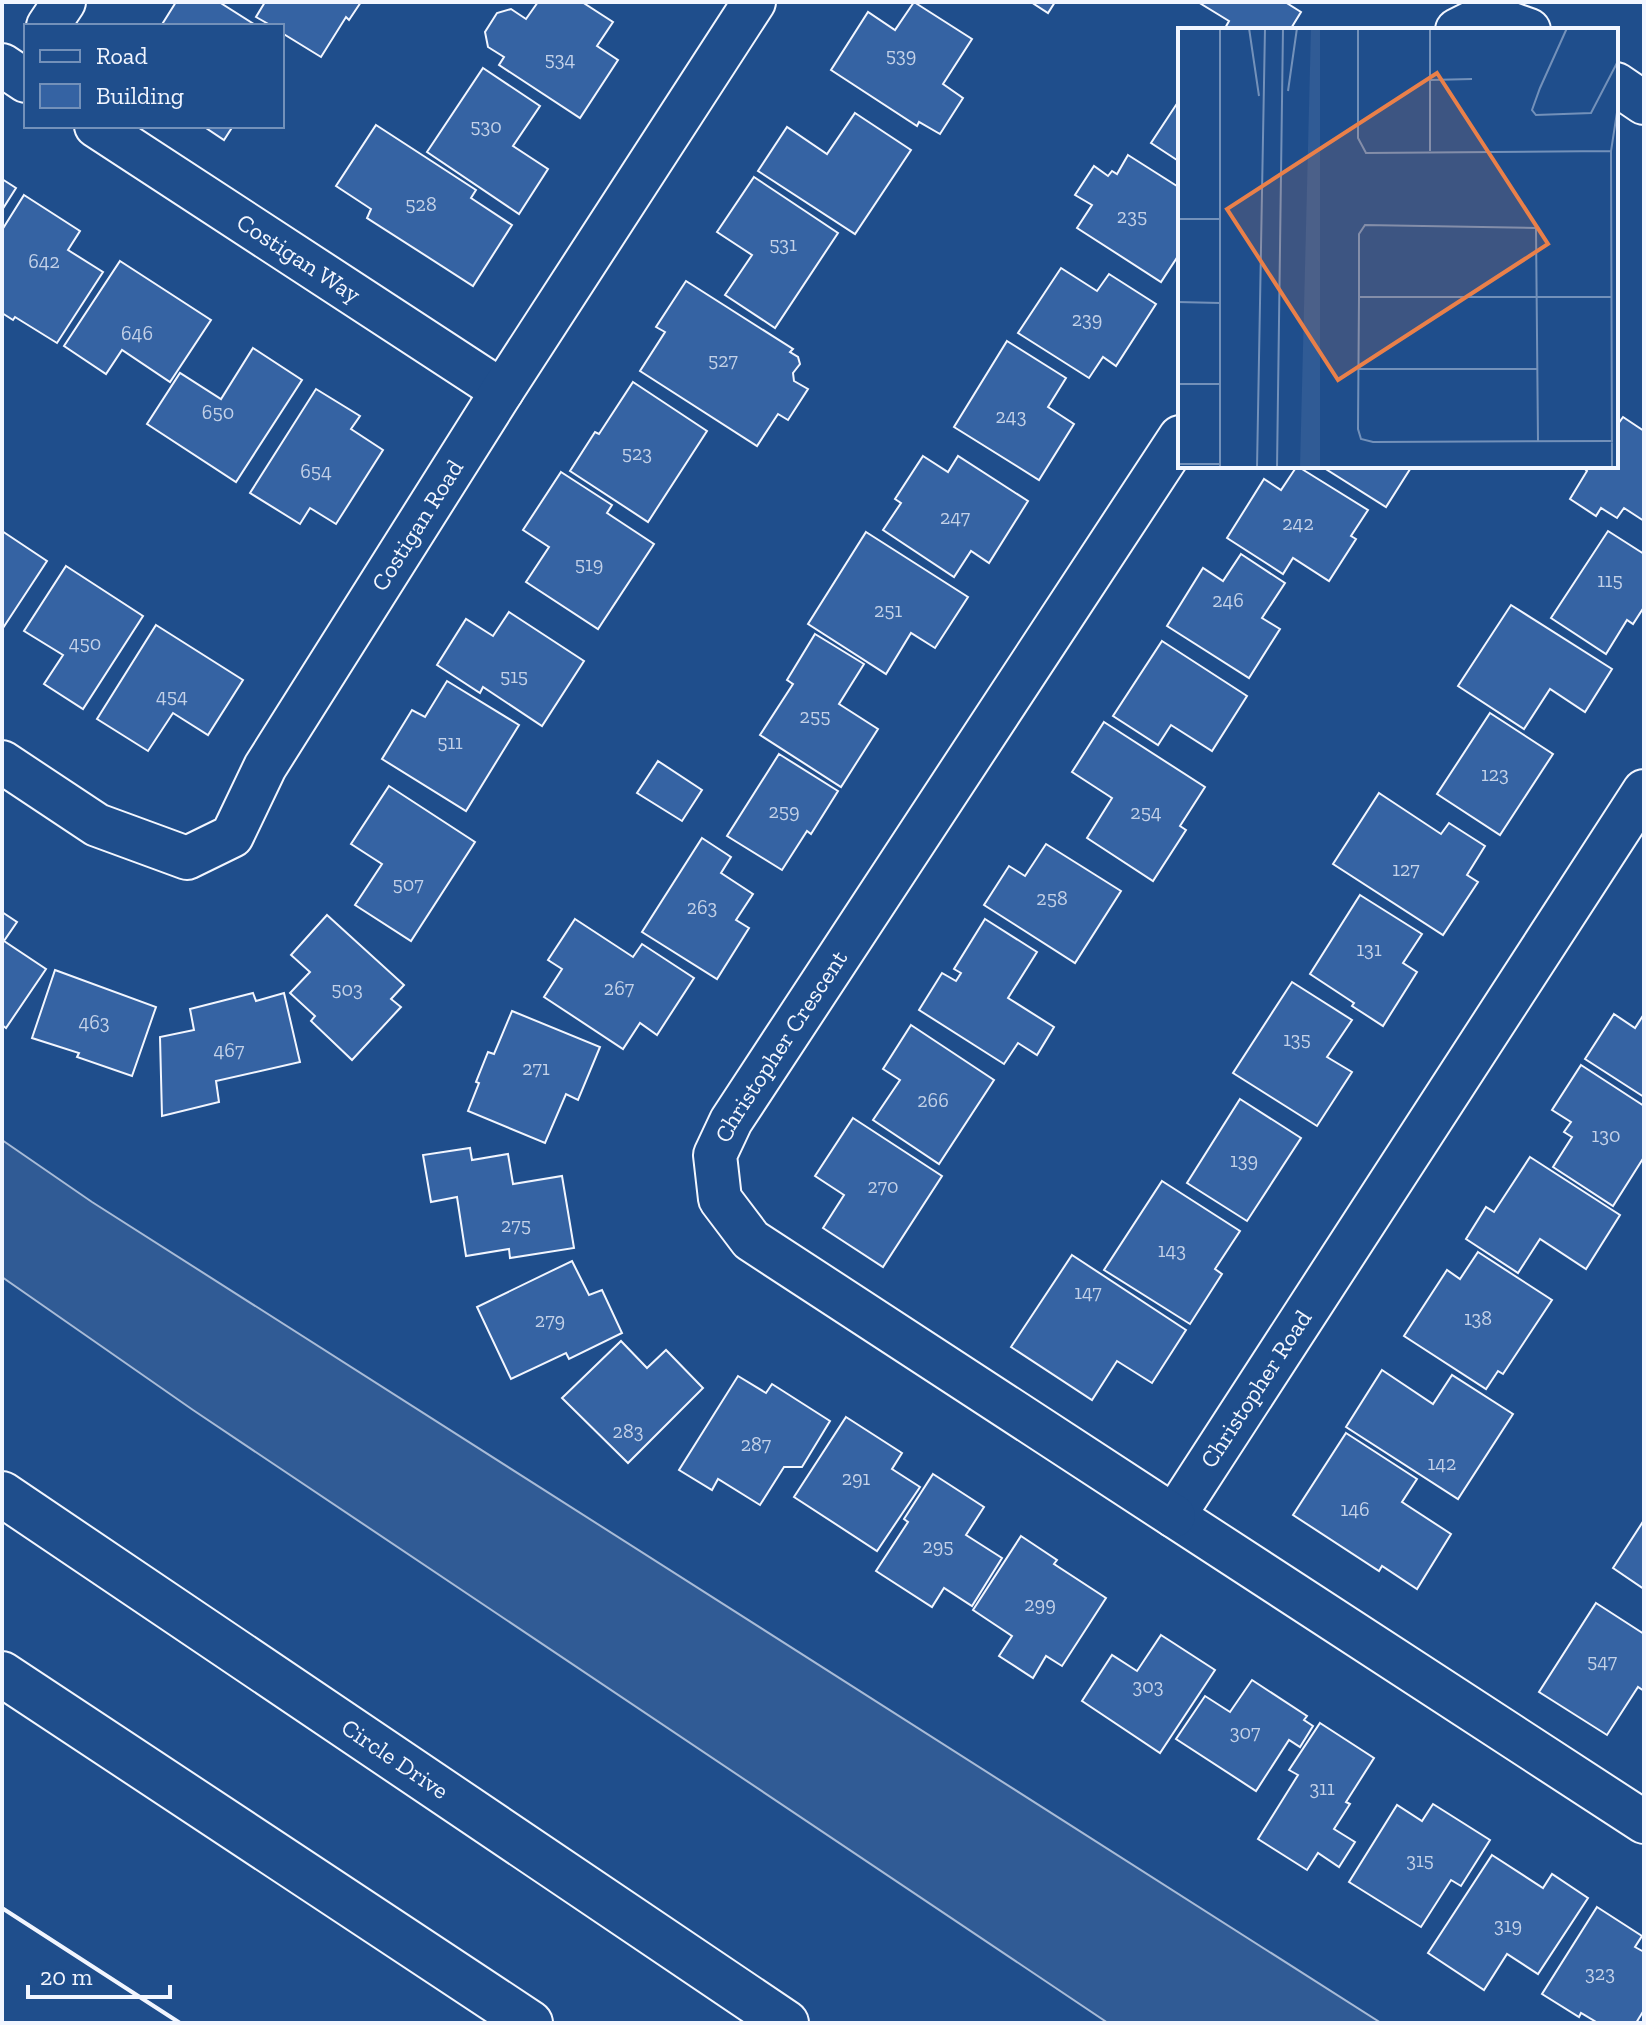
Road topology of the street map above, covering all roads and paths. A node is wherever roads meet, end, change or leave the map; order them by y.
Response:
1 (64, 2) edge
2 (754, 2) edge
3 (49, 24) edge
4 (1461, 28) edge
5 (1523, 28) edge
6 (1618, 85) edge
7 (1644, 103) edge
8 (99, 128) edge
9 (502, 391) junction
10 (1178, 440) edge
11 (2, 762) edge
12 (1644, 791) edge
13 (2, 1494) edge
14 (1174, 1516) junction
15 (2, 1674) edge
16 (1644, 1822) edge
17 (530, 2023) edge
18 (786, 2023) edge

1 - 3 street
2 - 9 street, Costigan Road
4 - 5 street
6 - 7 street
8 - 9 street, Costigan Way
9 - 11 street, Costigan Road
10 - 14 street, Christopher Crescent
12 - 14 street, Christopher Road
13 - 18 highway, Circle Drive
14 - 16 street
15 - 17 highway

